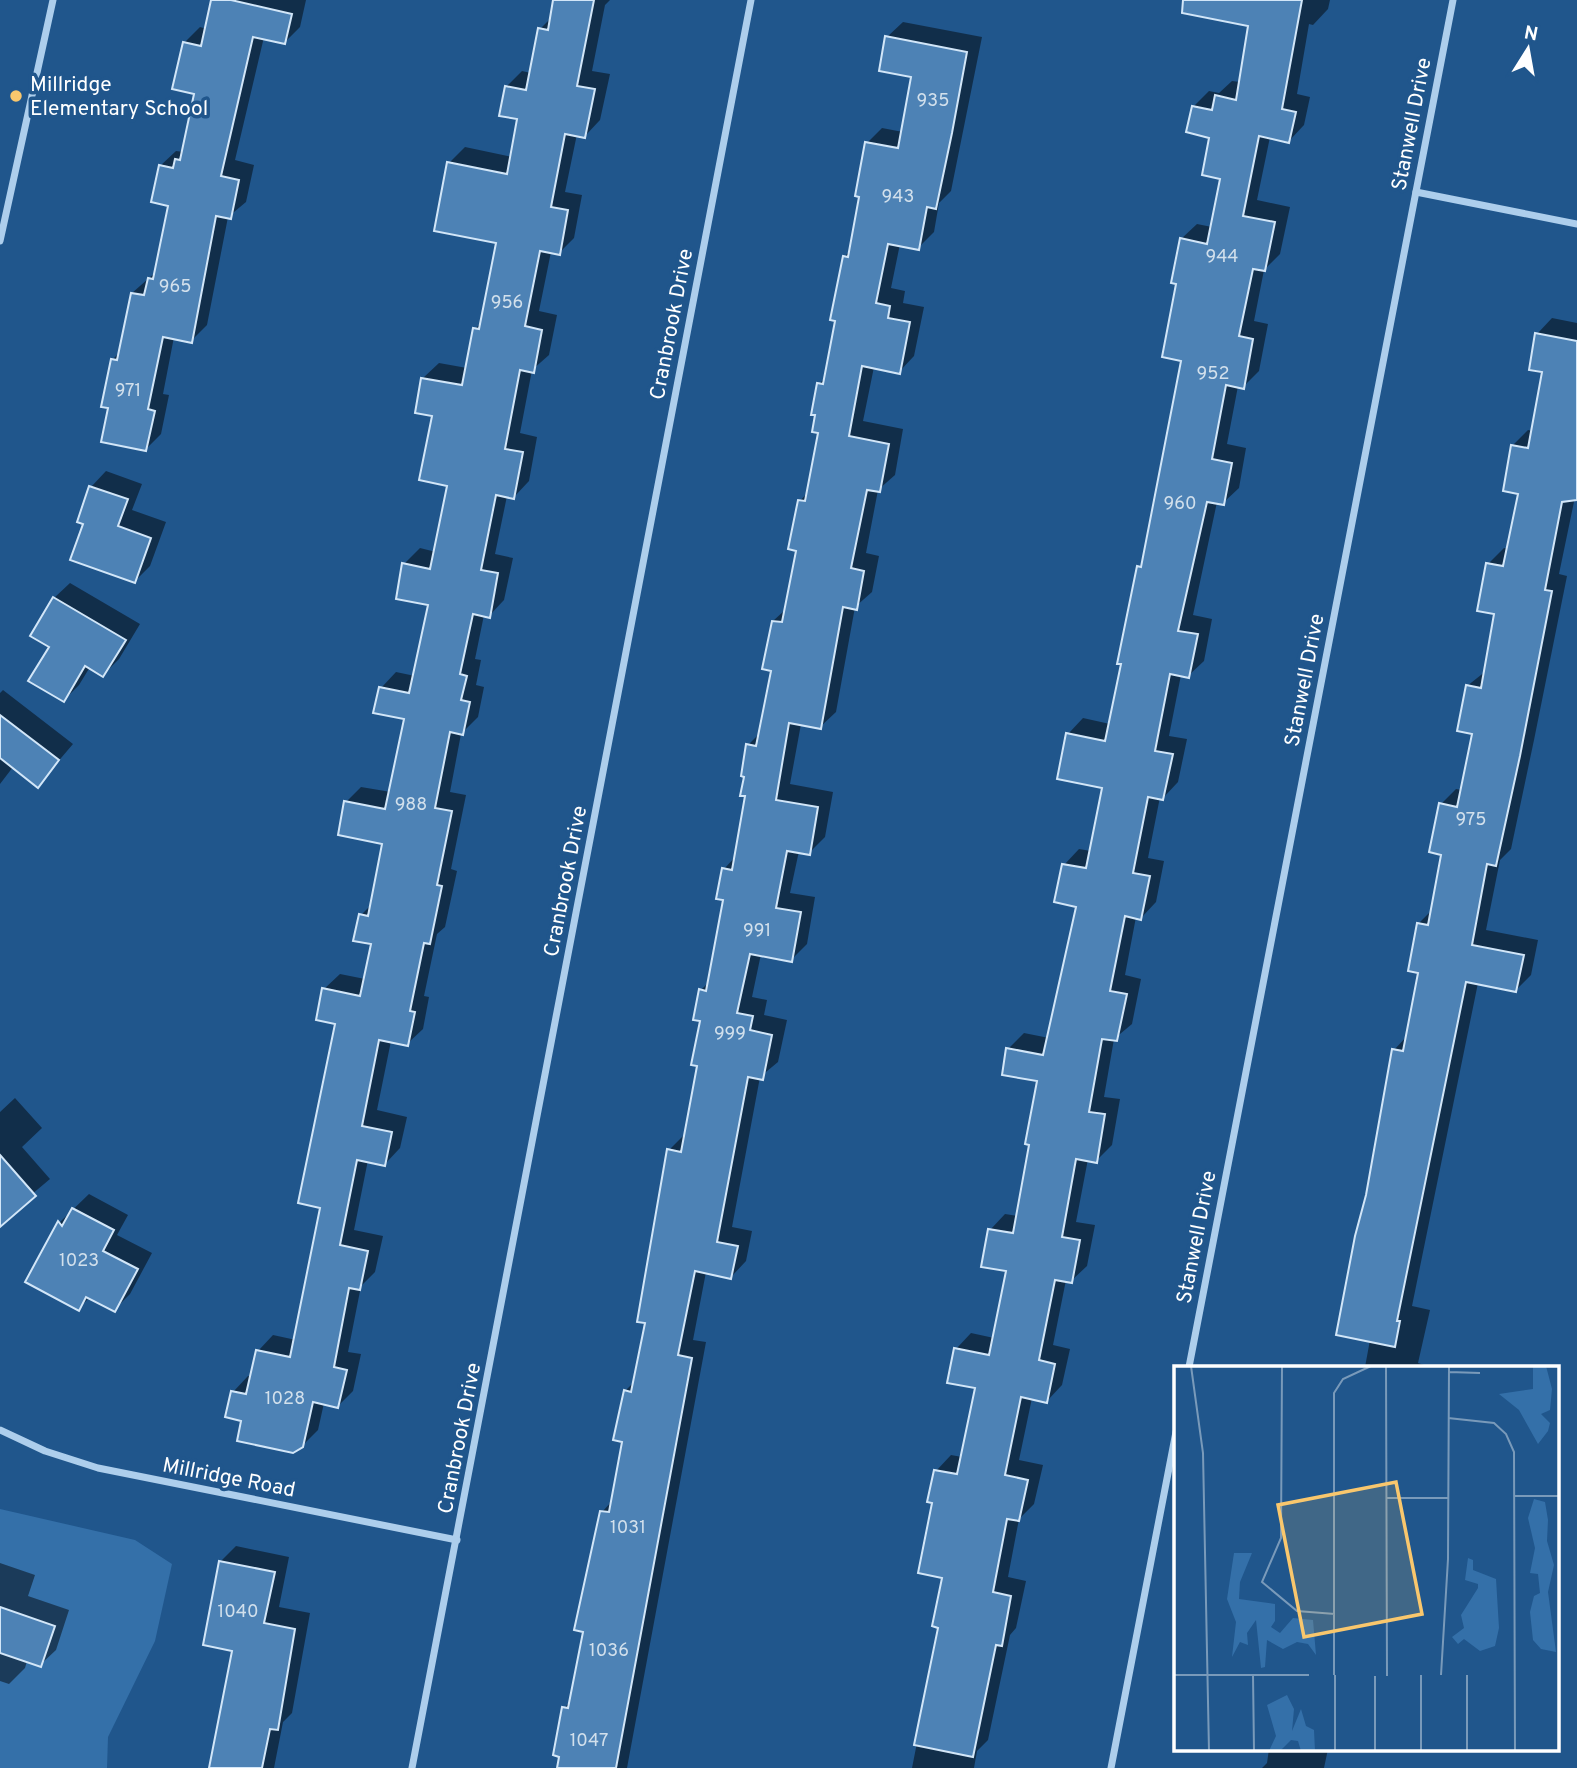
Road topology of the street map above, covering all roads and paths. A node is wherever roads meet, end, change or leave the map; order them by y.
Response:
1 (53, 0) edge
2 (751, 0) edge
3 (1453, 0) edge
4 (1416, 192) junction
5 (1577, 224) edge
6 (0, 240) edge
7 (1189, 1366) edge
8 (0, 1430) edge
9 (1174, 1442) edge
10 (457, 1540) junction
11 (412, 1768) edge
12 (1111, 1768) edge

1 - 6 street
2 - 10 street, Cranbrook Drive
3 - 4 street, Stanwell Drive
4 - 5 street
4 - 7 street, Stanwell Drive
8 - 10 street, Millridge Road
9 - 12 street
10 - 11 street, Cranbrook Drive

